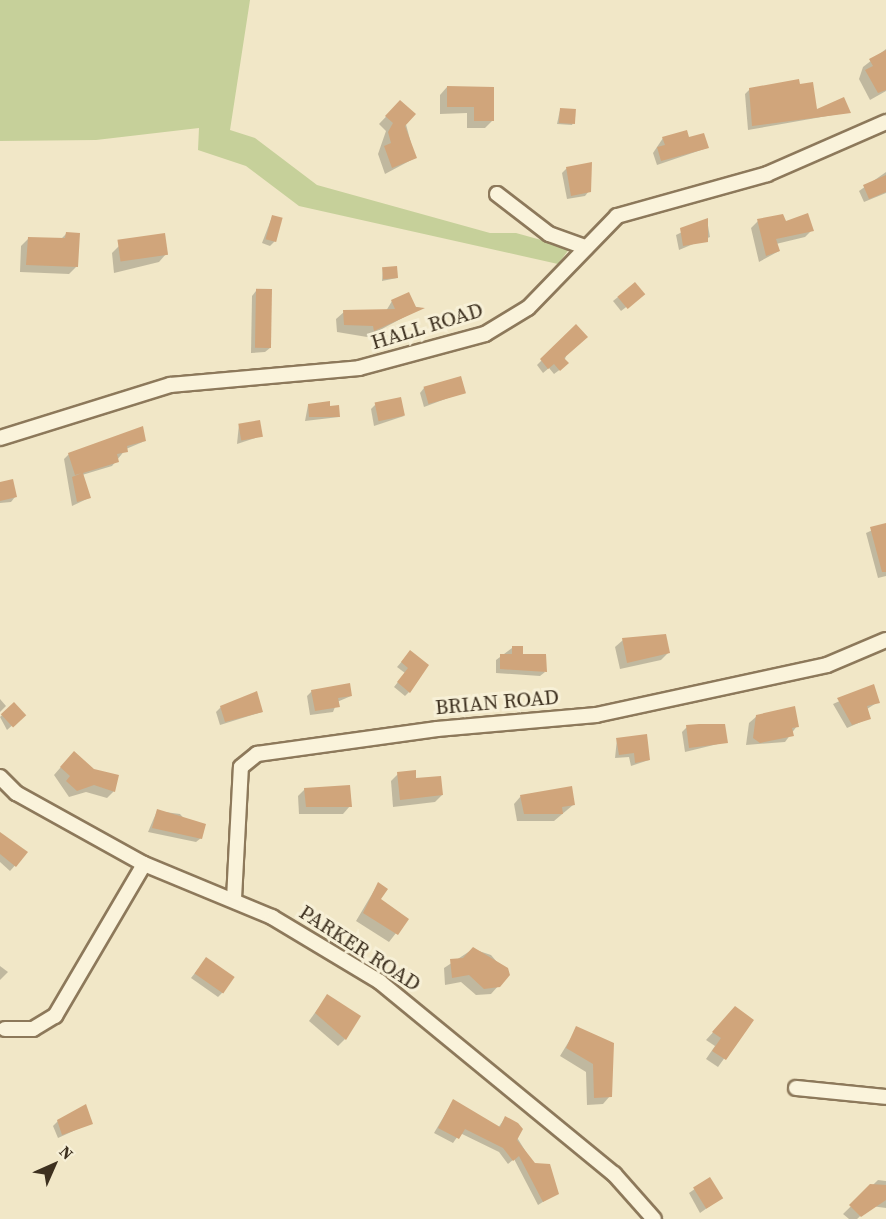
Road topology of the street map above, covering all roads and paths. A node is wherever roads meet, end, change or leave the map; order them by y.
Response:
1 (886, 122) edge
2 (497, 194) dead end
3 (584, 248) junction
4 (0, 438) edge
5 (886, 640) edge
6 (0, 777) edge
7 (144, 864) junction
8 (234, 899) junction
9 (5, 1029) dead end
10 (796, 1089) dead end
11 (886, 1097) edge
12 (654, 1219) edge

1 - 3 street, HALL ROAD
2 - 3 street
3 - 4 street, HALL ROAD
5 - 8 street, BRIAN ROAD
6 - 7 street, PARKER ROAD
7 - 8 street, PARKER ROAD
7 - 9 street
8 - 12 street, PARKER ROAD
10 - 11 street

